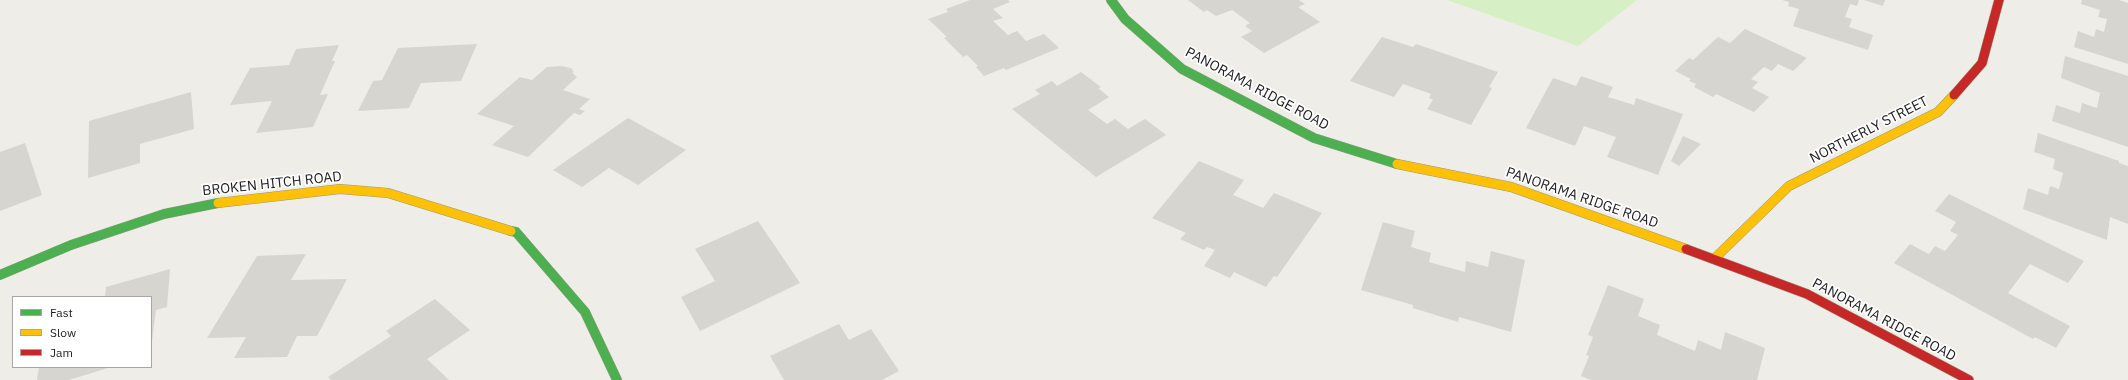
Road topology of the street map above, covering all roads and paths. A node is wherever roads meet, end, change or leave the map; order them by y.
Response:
1 (1110, 0) edge
2 (1999, 0) edge
3 (1714, 259) junction
4 (0, 275) edge
5 (617, 380) edge
6 (1969, 380) edge

1 - 3 street, PANORAMA RIDGE ROAD
2 - 3 street, NORTHERLY STREET
3 - 6 street, PANORAMA RIDGE ROAD
4 - 5 street, BROKEN HITCH ROAD

